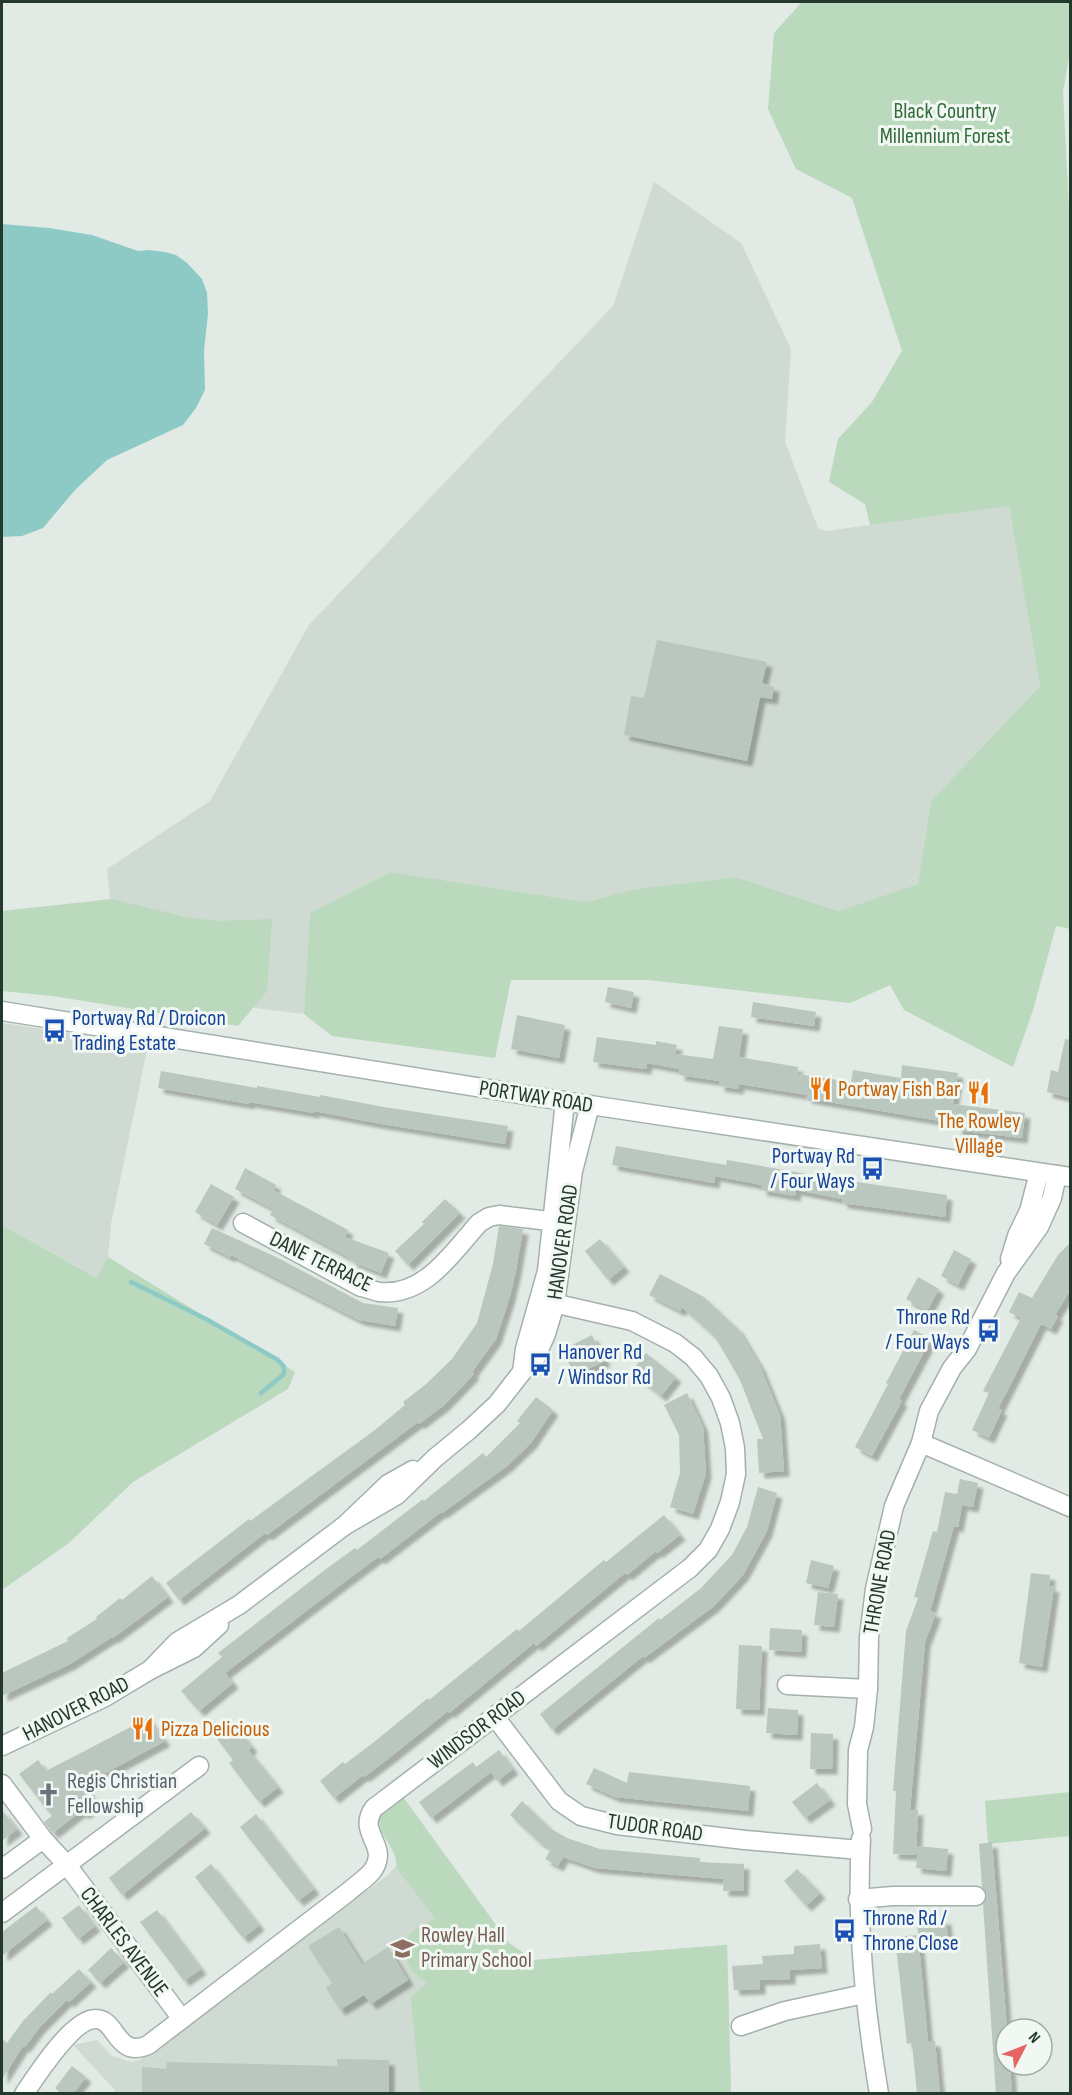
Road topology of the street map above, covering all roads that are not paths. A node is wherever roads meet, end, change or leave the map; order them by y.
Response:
1 (2, 1011) edge
2 (565, 1101) junction
3 (590, 1105) junction
4 (1055, 1175) edge
5 (559, 1222) junction
6 (243, 1223) dead end
7 (548, 1302) junction
8 (921, 1443) junction
9 (1071, 1507) edge
10 (787, 1685) dead end
11 (868, 1689) junction
12 (495, 1717) junction
13 (2, 1746) edge
14 (199, 1766) dead end
15 (2, 1784) edge
16 (43, 1839) junction
17 (860, 1850) junction
18 (67, 1865) junction
19 (2, 1869) edge
20 (976, 1896) dead end
21 (858, 1899) junction
22 (2, 1913) edge
23 (864, 1994) junction
24 (182, 2019) junction
25 (741, 2026) dead end
26 (24, 2094) edge
27 (879, 2094) edge

1 - 2 street, PORTWAY ROAD
2 - 3 street, PORTWAY ROAD
2 - 5 street, HANOVER ROAD
3 - 4 street, PORTWAY ROAD
3 - 5 street, HANOVER ROAD
4 - 8 street, THRONE ROAD
5 - 6 street, DANE TERRACE
5 - 7 street, HANOVER ROAD
7 - 12 street, WINDSOR ROAD
7 - 13 street, HANOVER ROAD
8 - 9 street
8 - 11 street, THRONE ROAD
10 - 11 street
11 - 17 street, THRONE ROAD
12 - 17 street, TUDOR ROAD
12 - 24 street, WINDSOR ROAD
14 - 18 street
15 - 16 street, CHARLES AVENUE
16 - 18 street, CHARLES AVENUE
16 - 19 street
17 - 21 street, THRONE ROAD
18 - 22 street, CHARLES AVENUE
18 - 24 street, CHARLES AVENUE
20 - 21 street
21 - 23 street, THRONE ROAD
23 - 25 street
23 - 27 street, THRONE ROAD
24 - 26 street, WINDSOR ROAD

